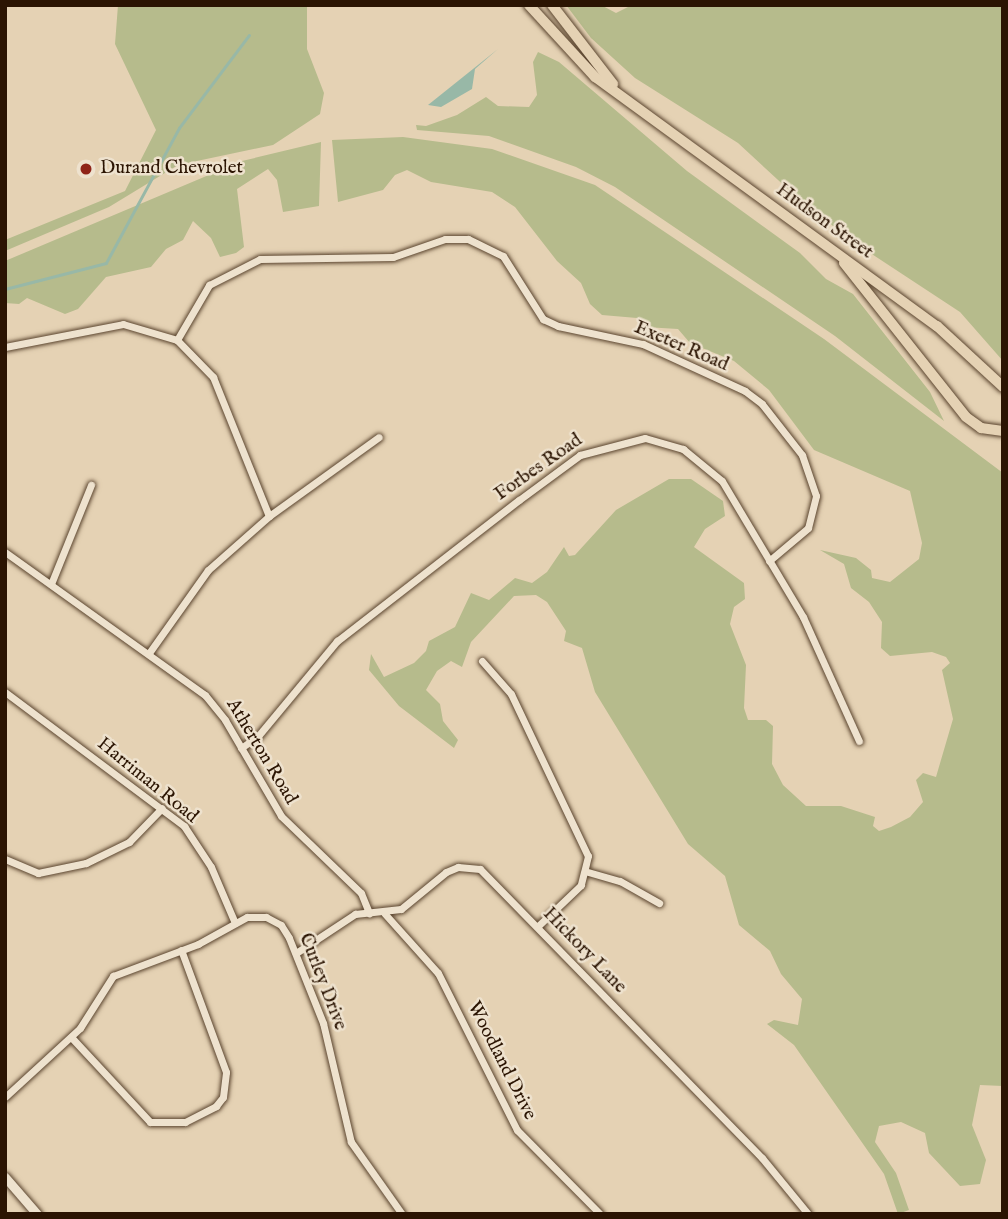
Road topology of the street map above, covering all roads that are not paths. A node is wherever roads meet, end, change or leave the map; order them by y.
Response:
1 (529, 5) edge
2 (552, 5) edge
3 (619, 92) junction
4 (816, 237) junction
5 (177, 340) junction
6 (5, 347) edge
7 (1002, 385) edge
8 (1003, 431) edge
9 (379, 437) dead end
10 (91, 485) dead end
11 (269, 516) junction
12 (5, 552) edge
13 (769, 561) junction
14 (51, 584) junction
15 (149, 653) junction
16 (482, 661) dead end
17 (5, 692) edge
18 (859, 741) dead end
19 (242, 748) junction
20 (162, 808) junction
21 (5, 859) edge
22 (588, 872) junction
23 (659, 903) dead end
24 (369, 913) junction
25 (385, 914) junction
26 (235, 923) junction
27 (538, 926) junction
28 (181, 950) junction
29 (296, 953) junction
30 (71, 1037) junction
31 (5, 1097) edge
32 (5, 1177) edge
33 (37, 1214) edge
34 (402, 1214) edge
35 (600, 1214) edge
36 (808, 1214) edge

1 - 3 main road, Hudson Street
2 - 3 main road, Hudson Street
3 - 4 main road, Hudson Street
4 - 7 main road, Hudson Street
4 - 8 main road
5 - 6 street
5 - 11 street
5 - 13 street, Exeter Road
9 - 11 street
10 - 14 street
11 - 15 street
12 - 14 street, Atherton Road
13 - 18 street, Forbes Road
13 - 19 street, Forbes Road
14 - 15 street, Atherton Road
15 - 19 street, Atherton Road
16 - 22 street
17 - 20 street, Harriman Road
19 - 24 street, Atherton Road
20 - 21 street
20 - 26 street, Harriman Road
22 - 23 street
22 - 27 street
24 - 25 street
24 - 29 street
25 - 27 street, Hickory Lane
25 - 35 street, Woodland Drive
26 - 28 street, Curley Drive
26 - 29 street, Curley Drive
27 - 36 street, Hickory Lane
28 - 30 street, Curley Drive
28 - 30 street
29 - 34 street, Curley Drive
30 - 31 street, Curley Drive
32 - 33 street

